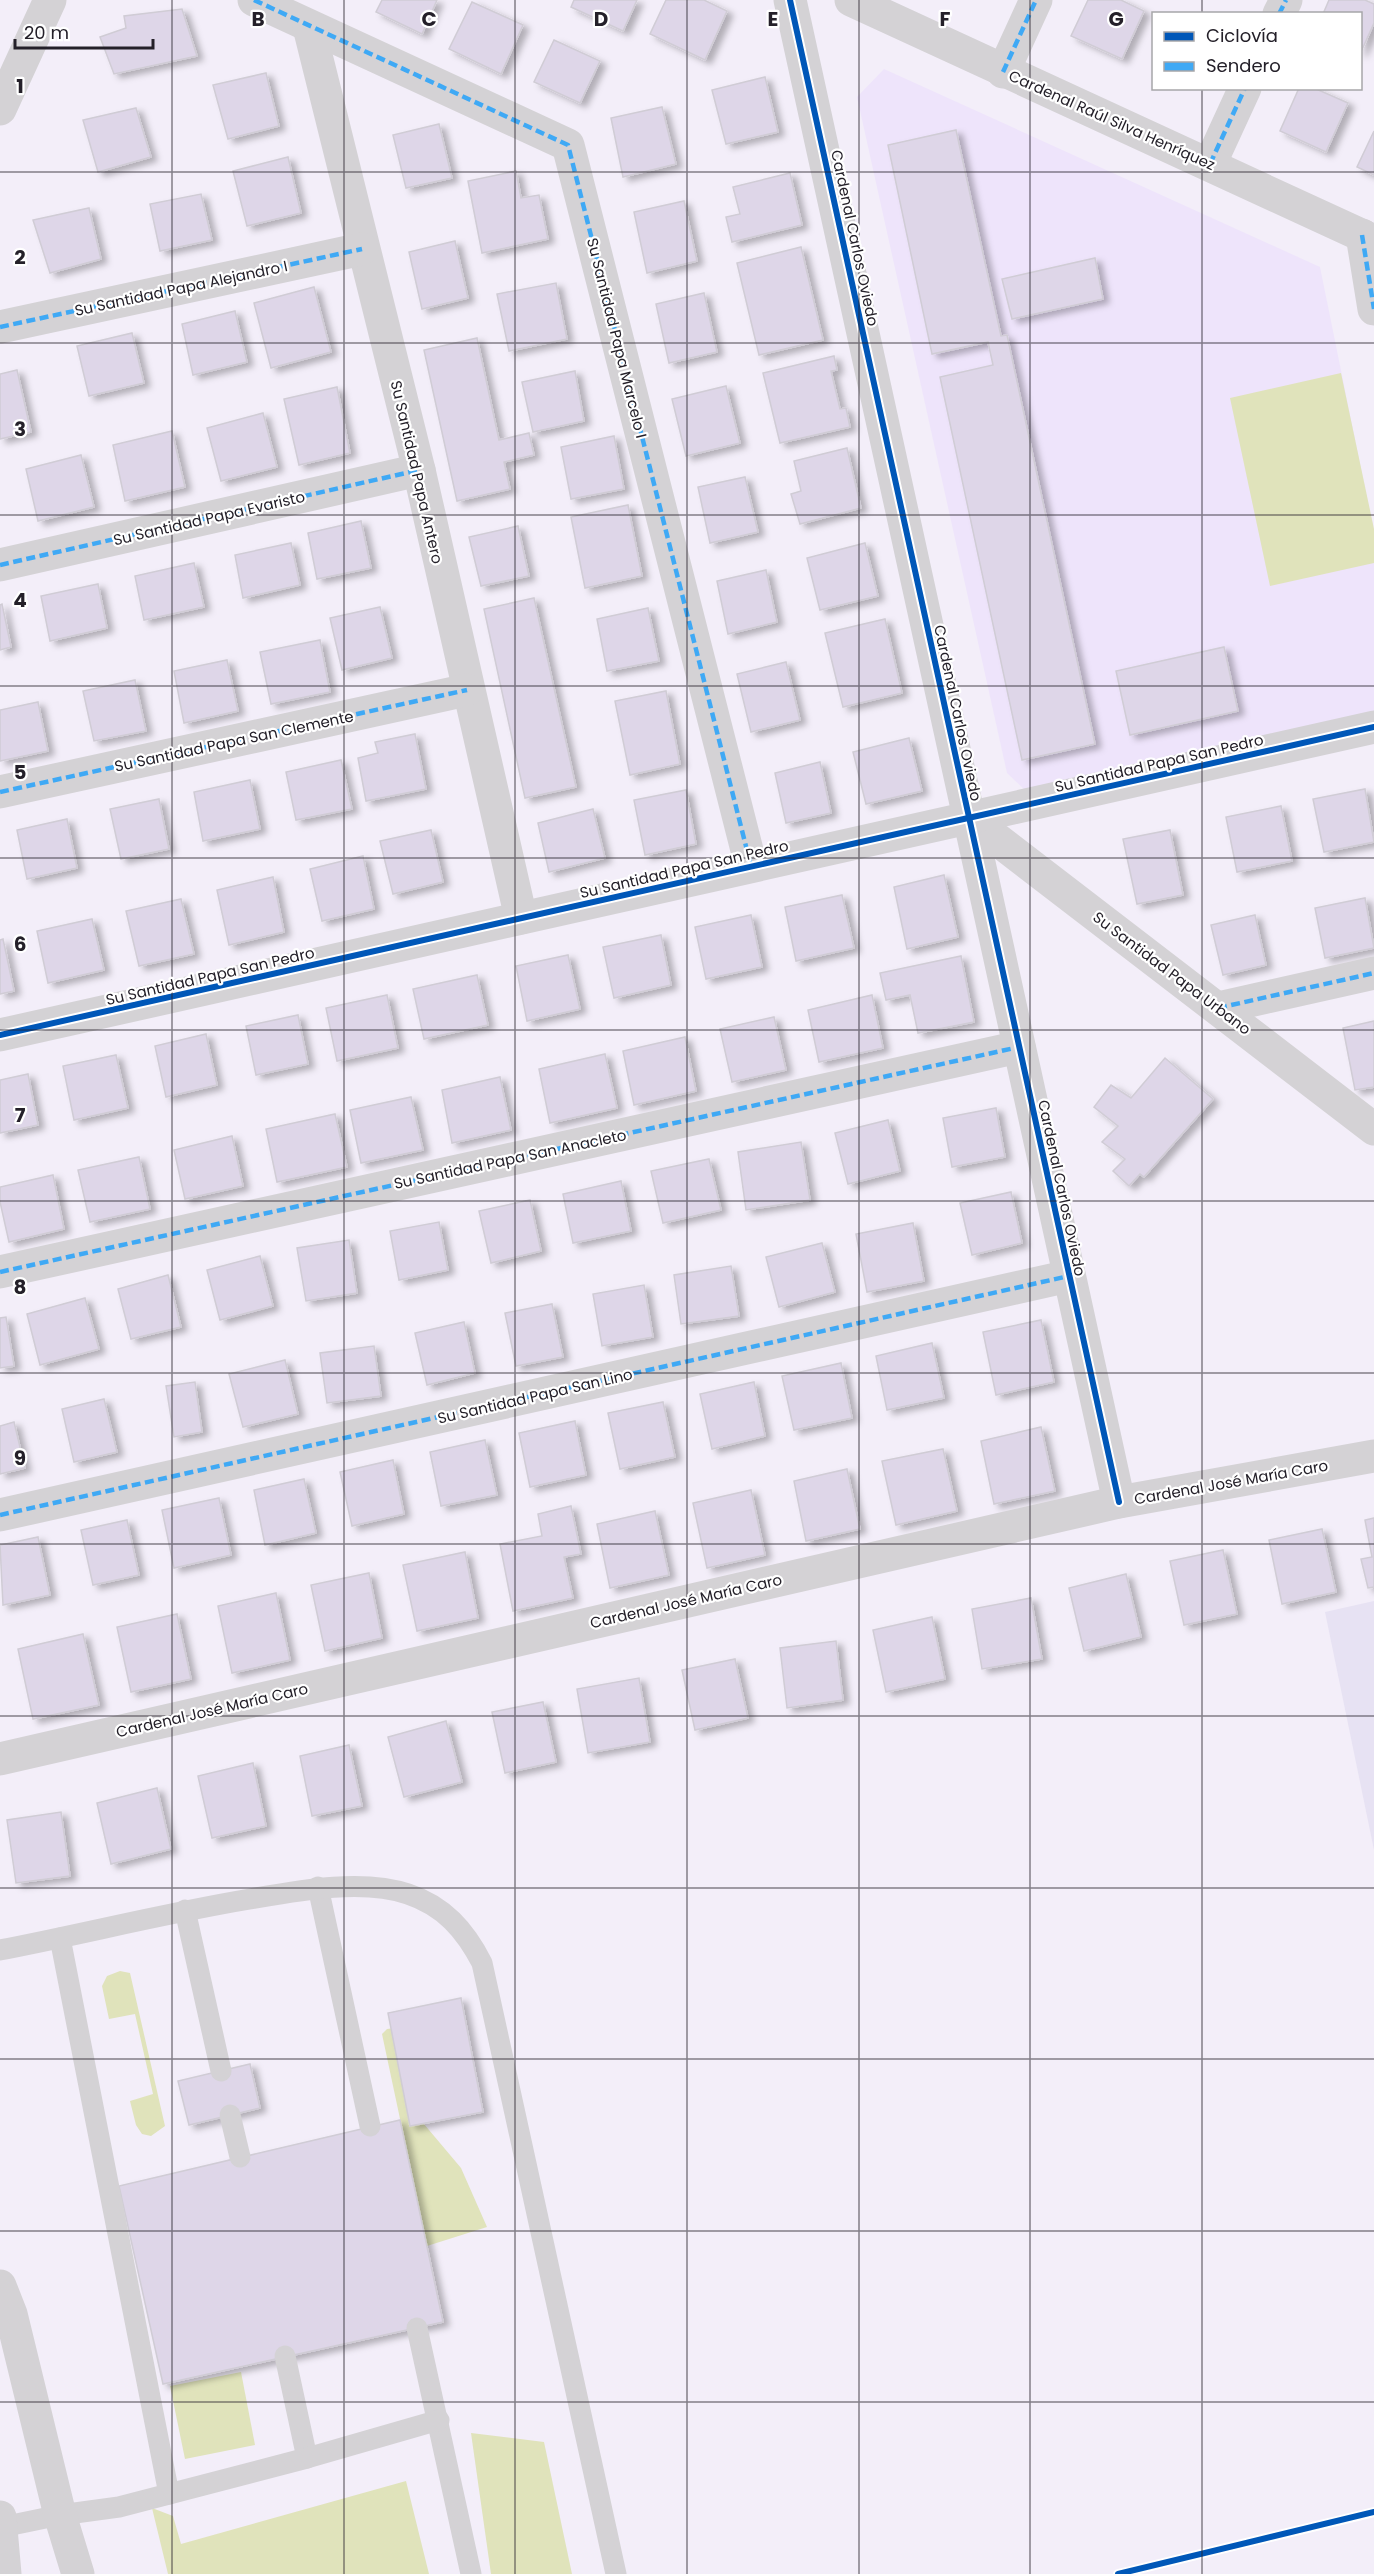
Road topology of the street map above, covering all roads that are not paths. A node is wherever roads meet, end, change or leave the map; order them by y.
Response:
1 (50, 0) edge
2 (254, 0) edge
3 (790, 0) edge
4 (851, 0) edge
5 (1036, 0) edge
6 (309, 27) junction
7 (1003, 72) junction
8 (1244, 90) edge
9 (0, 109) edge
10 (1210, 164) junction
11 (1368, 238) edge
12 (362, 249) junction
13 (1374, 309) edge
14 (0, 327) edge
15 (418, 470) junction
16 (0, 565) edge
17 (467, 690) junction
18 (1374, 727) edge
19 (0, 792) edge
20 (969, 818) junction
21 (751, 867) junction
22 (521, 918) junction
23 (1374, 973) edge
24 (1218, 1008) junction
25 (0, 1035) edge
26 (1019, 1047) junction
27 (1374, 1130) edge
28 (0, 1272) edge
29 (1069, 1276) junction
30 (1374, 1456) edge
31 (1119, 1502) junction
32 (0, 1515) edge
33 (0, 1759) edge
34 (318, 1887) junction
35 (185, 1910) junction
36 (60, 1938) junction
37 (0, 1950) edge
38 (221, 2071) dead end
39 (230, 2115) dead end
40 (370, 2126) dead end
41 (240, 2157) dead end
42 (0, 2286) edge
43 (417, 2328) dead end
44 (285, 2356) dead end
45 (439, 2420) junction
46 (307, 2458) junction
47 (169, 2494) junction
48 (60, 2515) junction
49 (1, 2522) edge
50 (5, 2574) edge
51 (78, 2574) edge
52 (471, 2574) edge
53 (616, 2574) edge

1 - 9 street
2 - 6 street, Su Santidad Papa Marcelo I
3 - 20 street, Cardenal Carlos Oviedo
4 - 7 street, Cardenal Raúl Silva Henríquez
5 - 7 street
6 - 12 street, Su Santidad Papa Antero
6 - 21 street, Su Santidad Papa Marcelo I
7 - 10 street, Cardenal Raúl Silva Henríquez
8 - 10 street
10 - 11 street, Cardenal Raúl Silva Henríquez
11 - 13 street
12 - 14 street, Su Santidad Papa Alejandro I
12 - 15 street, Su Santidad Papa Antero
15 - 16 street, Su Santidad Papa Evaristo
15 - 17 street, Su Santidad Papa Antero
17 - 19 street, Su Santidad Papa San Clemente
17 - 22 street, Su Santidad Papa Antero
18 - 20 street, Su Santidad Papa San Pedro
20 - 21 street, Su Santidad Papa San Pedro
20 - 24 street, Su Santidad Papa Urbano
20 - 26 street, Cardenal Carlos Oviedo
21 - 22 street, Su Santidad Papa San Pedro
22 - 25 street, Su Santidad Papa San Pedro
23 - 24 street
24 - 27 street, Su Santidad Papa Urbano
26 - 28 street, Su Santidad Papa San Anacleto
26 - 29 street, Cardenal Carlos Oviedo
29 - 31 street, Cardenal Carlos Oviedo
29 - 32 street, Su Santidad Papa San Lino
30 - 31 street, Cardenal José María Caro
31 - 33 street, Cardenal José María Caro
34 - 35 lane
34 - 40 lane
34 - 53 lane
35 - 36 lane
35 - 38 lane
36 - 37 lane
36 - 47 lane
39 - 41 lane
42 - 48 street
43 - 45 lane
44 - 46 lane
45 - 46 lane
45 - 52 lane
46 - 47 lane
47 - 48 lane
48 - 49 lane
48 - 51 street
49 - 50 street

